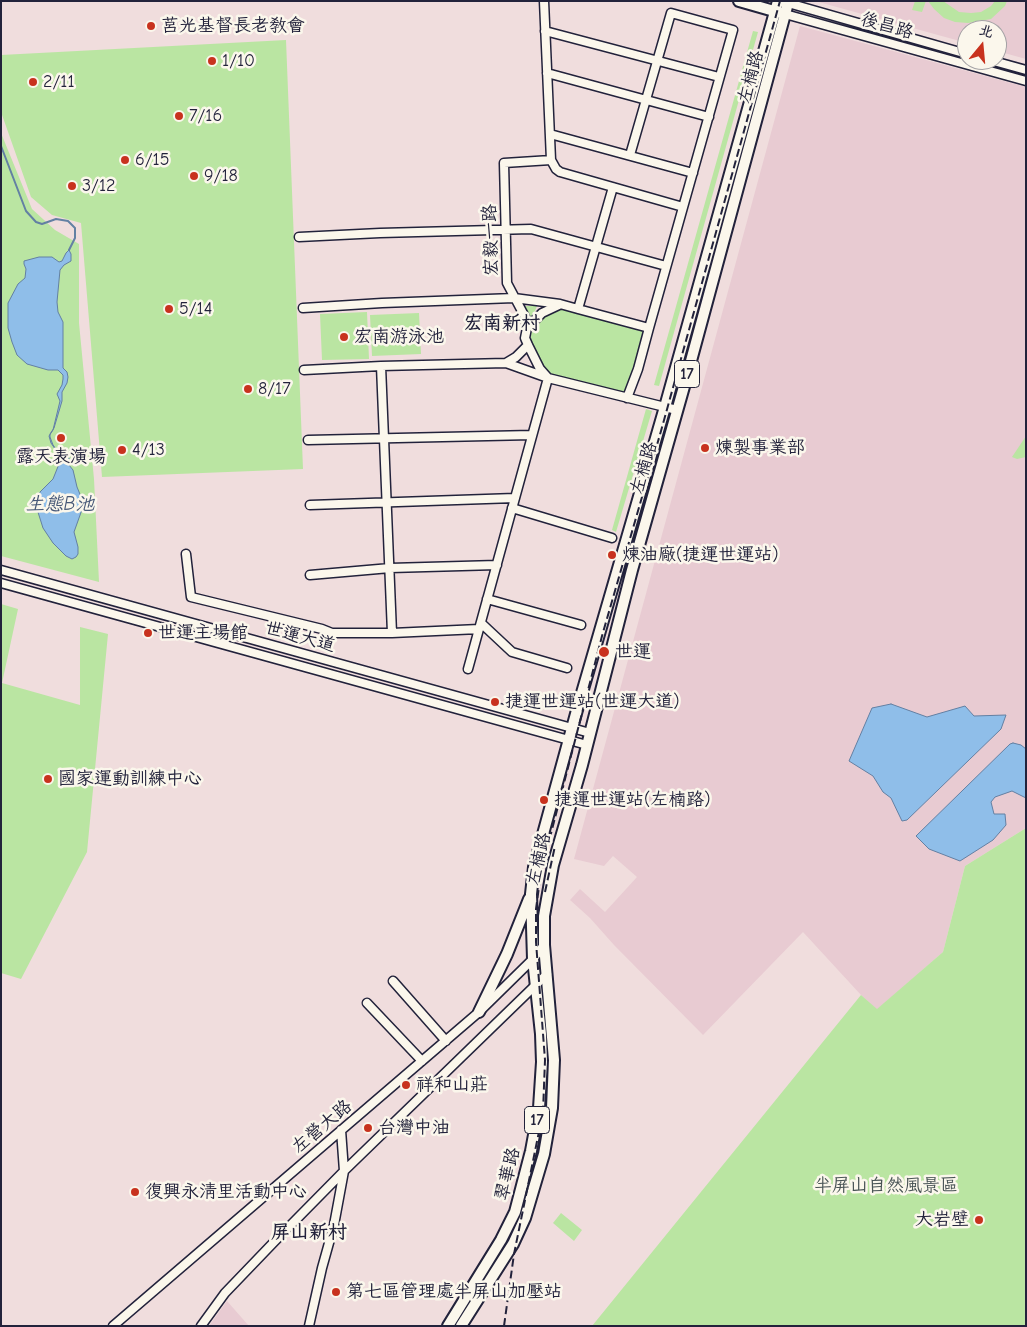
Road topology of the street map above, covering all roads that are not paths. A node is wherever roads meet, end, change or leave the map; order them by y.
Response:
1 (544, 1) edge
2 (739, 1) edge
3 (783, 5) edge
4 (546, 31) junction
5 (957, 51) edge
6 (657, 61) junction
7 (1007, 65) edge
8 (1026, 70) edge
9 (548, 73) junction
10 (719, 77) junction
11 (1026, 82) edge
12 (646, 100) junction
13 (708, 117) junction
14 (550, 134) junction
15 (630, 155) junction
16 (551, 160) junction
17 (693, 173) junction
18 (613, 187) junction
19 (683, 207) junction
20 (505, 231) junction
21 (299, 237) dead end
22 (596, 247) junction
23 (666, 266) junction
24 (514, 298) junction
25 (560, 304) junction
26 (303, 308) dead end
27 (578, 309) junction
28 (527, 328) junction
29 (649, 328) junction
30 (528, 345) junction
31 (506, 363) junction
32 (381, 366) junction
33 (304, 370) dead end
34 (548, 378) junction
35 (627, 398) junction
36 (665, 407) junction
37 (677, 410) junction
38 (532, 435) junction
39 (384, 438) junction
40 (308, 440) dead end
41 (515, 498) junction
42 (387, 502) junction
43 (310, 505) dead end
44 (512, 508) junction
45 (612, 538) dead end
46 (186, 554) dead end
47 (496, 565) junction
48 (390, 568) junction
49 (1, 570) edge
50 (310, 575) dead end
51 (1, 583) edge
52 (487, 599) junction
53 (581, 625) dead end
54 (480, 626) junction
55 (392, 633) junction
56 (567, 668) dead end
57 (468, 669) dead end
58 (573, 728) junction
59 (590, 733) junction
60 (569, 740) junction
61 (587, 745) junction
62 (531, 894) junction
63 (544, 945) junction
64 (533, 959) junction
65 (547, 974) junction
66 (393, 981) dead end
67 (536, 985) junction
68 (367, 1004) dead end
69 (479, 1012) junction
70 (446, 1041) junction
71 (422, 1061) junction
72 (341, 1130) junction
73 (344, 1171) junction
74 (113, 1326) edge
75 (201, 1326) edge
76 (309, 1326) edge
77 (448, 1326) edge
78 (461, 1326) edge

1 - 4 street
2 - 3 main road, 後昌路
3 - 5 street, 後昌路
3 - 11 street, 後昌路
3 - 36 main road, 左楠路 / 17
3 - 37 main road, 左楠路 / 17
4 - 6 street
4 - 9 street
6 - 10 street
6 - 10 street
6 - 12 street
7 - 8 street
9 - 12 street
9 - 14 street
10 - 13 street
12 - 13 street
12 - 15 street
13 - 17 street
14 - 15 street
14 - 16 street
15 - 17 street
16 - 18 street
16 - 20 street, 宏毅一路
17 - 19 street
18 - 19 street
18 - 22 street
19 - 23 street
20 - 21 street
20 - 22 street
20 - 24 street, 宏毅一路
22 - 23 street
22 - 27 street
23 - 29 street
24 - 25 street
24 - 26 street
24 - 28 street, 宏毅一路
25 - 27 street
25 - 28 street
27 - 29 street
28 - 30 street, 宏毅一路
29 - 35 street
30 - 31 street
30 - 34 street, 宏毅一路
31 - 32 street
31 - 34 street
32 - 33 street
32 - 39 street
34 - 35 street
34 - 38 street
35 - 36 street
36 - 37 street
36 - 58 main road, 左楠路 / 17
37 - 59 main road, 左楠路 / 17
38 - 39 street
38 - 41 street
39 - 40 street
39 - 42 street
41 - 42 street
41 - 44 street
42 - 43 street
42 - 48 street
44 - 45 street
44 - 47 street
46 - 55 street
47 - 48 street
47 - 52 street
48 - 50 street
48 - 55 street
49 - 58 street, 世運大道
51 - 60 street, 世運大道
52 - 53 street
52 - 54 street
54 - 55 street
54 - 56 street
54 - 57 street
58 - 59 street, 世運大道
58 - 60 main road, 左楠路 / 17
59 - 61 main road, 左楠路 / 17
60 - 61 street, 世運大道
60 - 62 main road, 左楠路 / 17
61 - 63 main road, 左楠路 / 17
62 - 64 main road, 翠華路 / 17
62 - 69 main road
63 - 64 street, 左營大路
63 - 65 main road, 翠華路 / 17
64 - 67 main road, 翠華路 / 17
64 - 69 street, 左營大路
65 - 67 street
65 - 78 main road, 翠華路 / 17
66 - 70 street
67 - 73 street
67 - 77 main road, 翠華路 / 17
68 - 71 street
69 - 70 street, 左營大路
70 - 71 street, 左營大路
71 - 72 street, 左營大路
72 - 73 street
72 - 74 street, 左營大路
73 - 75 street
73 - 76 street

